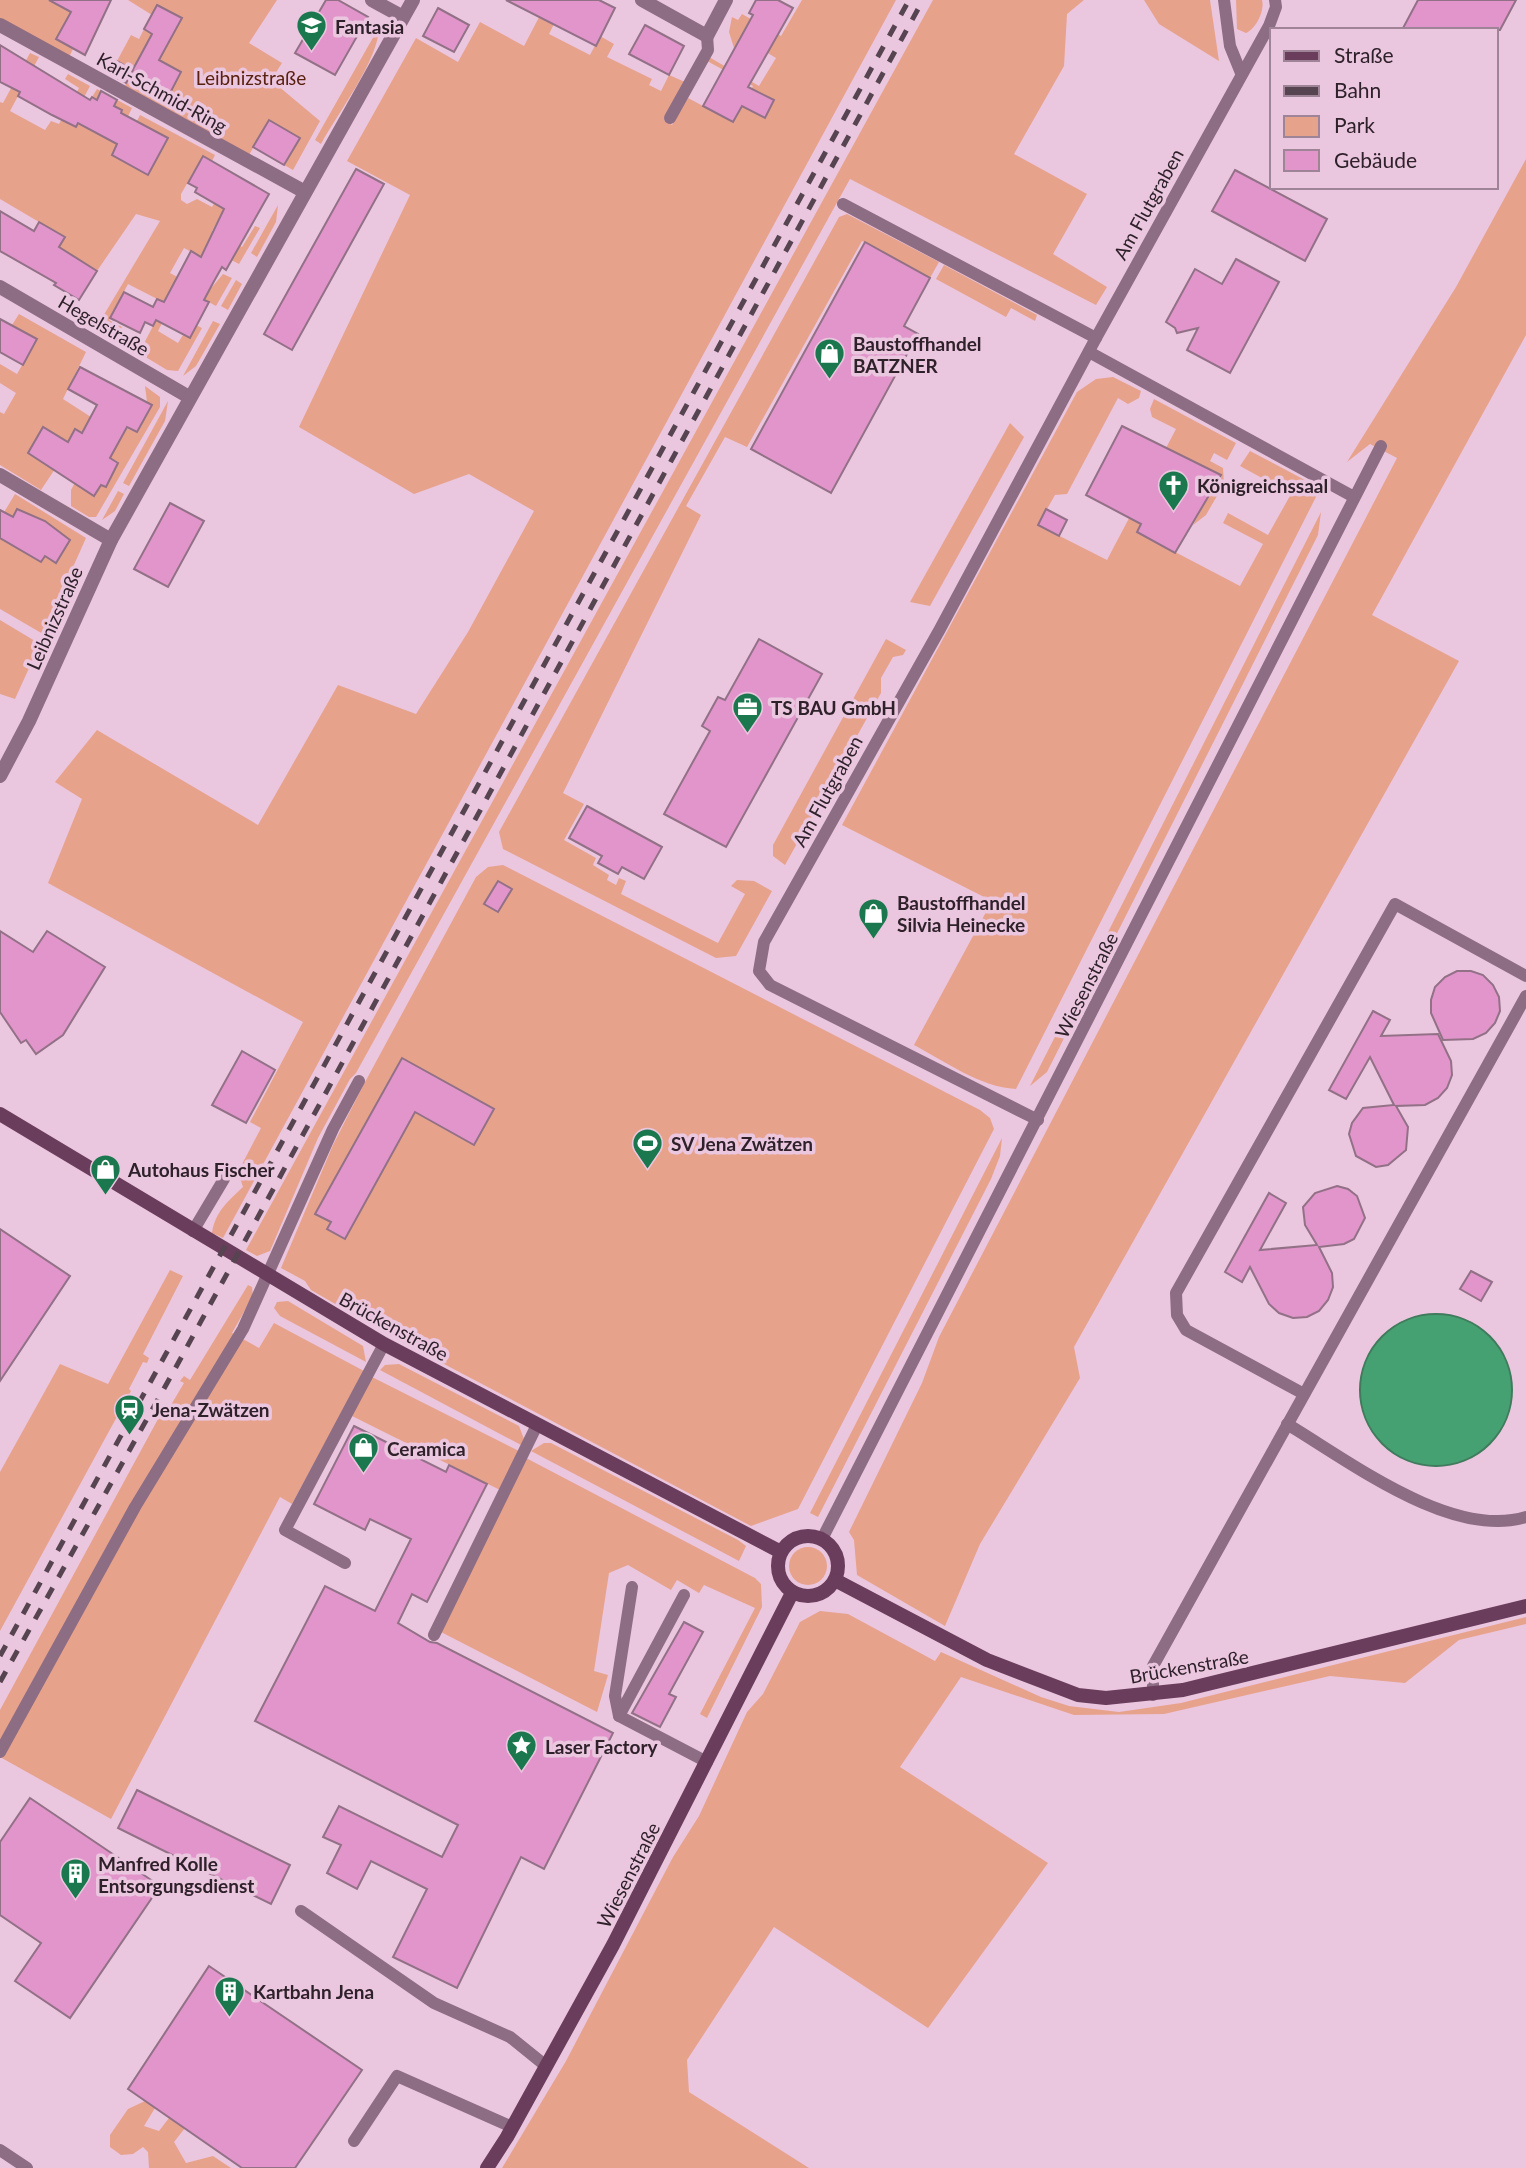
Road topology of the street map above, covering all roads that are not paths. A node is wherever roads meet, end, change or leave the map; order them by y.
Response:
1 (373, 0) edge
2 (413, 0) edge
3 (642, 0) edge
4 (726, 0) edge
5 (1224, 0) edge
6 (1275, 0) edge
7 (403, 17) junction
8 (0, 25) edge
9 (707, 36) junction
10 (1241, 73) junction
11 (670, 118) dead end
12 (306, 192) junction
13 (843, 204) dead end
14 (0, 287) edge
15 (1096, 338) junction
16 (1089, 352) junction
17 (189, 397) junction
18 (1381, 446) dead end
19 (0, 475) edge
20 (1354, 497) junction
21 (111, 540) junction
22 (0, 776) edge
23 (1526, 976) edge
24 (1526, 996) edge
25 (1522, 1011) edge
26 (359, 1080) dead end
27 (0, 1114) edge
28 (1038, 1121) junction
29 (223, 1179) dead end
30 (193, 1231) junction
31 (268, 1276) junction
32 (384, 1344) junction
33 (1304, 1394) junction
34 (1287, 1424) junction
35 (537, 1425) junction
36 (1526, 1517) edge
37 (822, 1539) junction
38 (781, 1552) junction
39 (345, 1563) dead end
40 (835, 1580) junction
41 (632, 1587) dead end
42 (792, 1593) junction
43 (684, 1595) dead end
44 (1526, 1606) edge
45 (434, 1635) dead end
46 (1153, 1695) junction
47 (618, 1716) junction
48 (0, 1752) edge
49 (707, 1762) junction
50 (301, 1911) dead end
51 (546, 2066) junction
52 (512, 2127) junction
53 (354, 2141) dead end
54 (0, 2150) edge
55 (27, 2168) edge
56 (486, 2168) edge

1 - 7 street
2 - 7 street, Leibnizstraße
3 - 9 street
4 - 9 street
5 - 10 lane
6 - 10 lane, Am Flutgraben
7 - 12 street, Leibnizstraße
8 - 12 street, Karl-Schmid-Ring
9 - 11 lane
10 - 15 lane, Am Flutgraben
12 - 17 street, Leibnizstraße
13 - 15 lane
14 - 17 street, Hegelstraße
15 - 16 lane, Am Flutgraben
16 - 20 lane
16 - 28 lane, Am Flutgraben
17 - 21 street, Leibnizstraße
18 - 20 lane, Wiesenstraße
19 - 21 street
20 - 28 lane, Wiesenstraße
21 - 22 street, Leibnizstraße
23 - 33 lane
24 - 25 lane
25 - 33 lane
26 - 31 lane
27 - 30 street, Brückenstraße
28 - 37 lane, Wiesenstraße
29 - 30 lane
30 - 31 street, Brückenstraße
31 - 32 street, Brückenstraße
31 - 48 lane
32 - 35 street, Brückenstraße
32 - 39 lane
33 - 34 lane
34 - 36 lane
34 - 46 lane
35 - 38 street, Brückenstraße
35 - 45 lane
37 - 38 street
37 - 40 street
38 - 42 street
40 - 42 street
40 - 46 street, Brückenstraße
41 - 47 lane
42 - 49 street, Wiesenstraße
43 - 47 lane
44 - 46 street, Brückenstraße
47 - 49 lane
49 - 51 street, Wiesenstraße
50 - 51 lane
51 - 52 street, Wiesenstraße
52 - 53 lane
52 - 56 street, Wiesenstraße
54 - 55 lane

